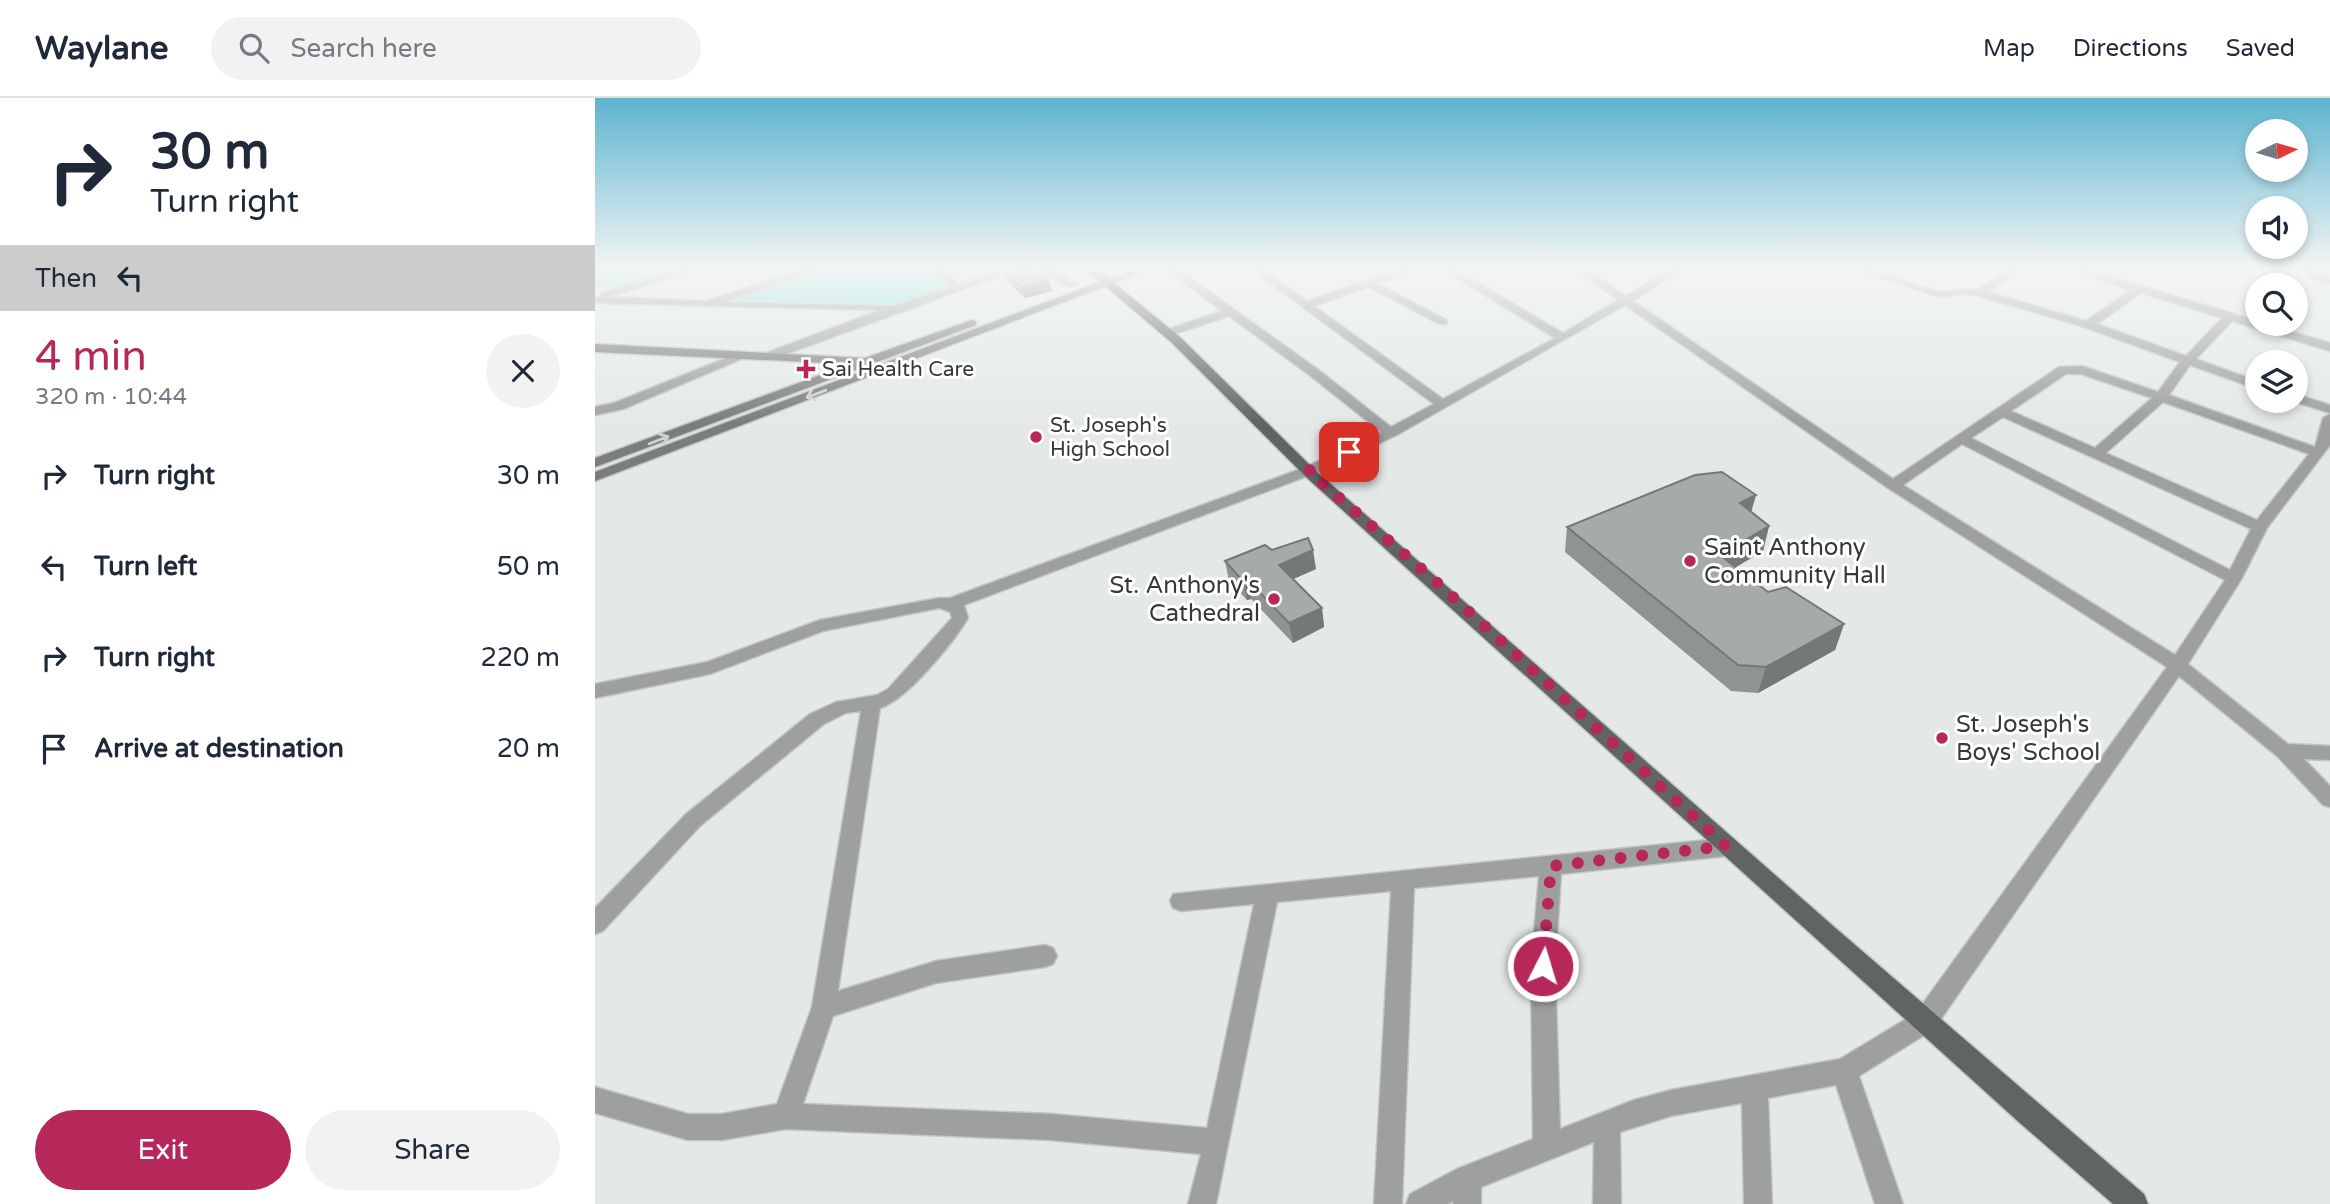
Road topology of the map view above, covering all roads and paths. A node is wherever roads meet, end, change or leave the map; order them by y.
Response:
1 (863, 321) edge
2 (976, 321) edge
3 (997, 321) edge
4 (1153, 321) edge
5 (1204, 321) edge
6 (1241, 321) edge
7 (1327, 321) edge
8 (1533, 321) edge
9 (1592, 321) edge
10 (1650, 321) edge
11 (2070, 321) edge
12 (2095, 321) edge
13 (2226, 321) edge
14 (2237, 321) edge
15 (2088, 326) junction
16 (1167, 333) junction
17 (1563, 338) junction
18 (2330, 347) edge
19 (595, 348) edge
20 (745, 355) junction
21 (771, 356) junction
22 (2188, 360) junction
23 (867, 361) junction
24 (886, 368) junction
25 (2245, 381) edge
26 (2161, 397) junction
27 (2308, 402) edge
28 (1442, 404) junction
29 (2330, 409) edge
30 (595, 411) edge
31 (2001, 411) junction
32 (2330, 418) edge
33 (1390, 433) junction
34 (1961, 438) junction
35 (2323, 447) edge
36 (2097, 454) junction
37 (595, 463) edge
38 (1308, 471) junction
39 (595, 477) edge
40 (1893, 485) junction
41 (2260, 527) junction
42 (2234, 578) junction
43 (951, 604) junction
44 (2177, 665) junction
45 (595, 691) edge
46 (871, 704) junction
47 (2284, 751) junction
48 (2330, 753) edge
49 (2330, 799) edge
50 (1726, 846) junction
51 (1551, 866) junction
52 (1403, 879) junction
53 (1268, 892) junction
54 (1181, 901) dead end
55 (595, 924) edge
56 (1045, 956) dead end
57 (824, 1007) junction
58 (1925, 1021) junction
59 (1844, 1071) junction
60 (1755, 1090) junction
61 (595, 1100) edge
62 (786, 1116) junction
63 (1607, 1124) junction
64 (1217, 1142) junction
65 (1547, 1148) junction
66 (1467, 1192) edge
67 (1202, 1204) edge
68 (1388, 1204) edge
69 (1420, 1204) edge
70 (1607, 1204) edge
71 (1758, 1204) edge
72 (1889, 1204) edge
73 (2134, 1204) edge

1 - 21 street
2 - 23 street
3 - 24 street
4 - 16 main road
5 - 16 street
6 - 33 street
7 - 28 street
8 - 17 street
9 - 17 street
10 - 40 street
11 - 15 street
12 - 15 street
13 - 22 street
14 - 18 street
15 - 22 street
16 - 38 main road
17 - 28 street
19 - 20 street
20 - 21 street
20 - 30 street
21 - 23 street
22 - 25 street
22 - 26 street
23 - 24 street
37 -> 23 street
24 -> 39 street
26 - 31 street
26 - 35 street
26 - 36 street
27 - 29 street
28 - 33 street
31 - 34 street
31 - 36 street
32 - 35 street
33 - 38 street
34 - 40 street
34 - 42 street
35 - 41 street
36 - 41 street
38 - 43 street
38 - 50 main road
40 - 44 street
41 - 42 street
42 - 44 street
43 - 45 street
43 - 46 street
44 - 47 street
44 - 58 street
46 - 55 street
46 - 57 street
47 - 48 street
47 - 49 street
50 - 51 street
50 - 58 main road
51 - 52 street
51 - 65 street
52 - 53 street
52 - 68 street
53 - 54 street
53 - 64 street
56 - 57 street
57 - 62 street
58 - 59 street
58 - 73 main road
59 - 60 street
59 - 72 street
60 - 63 street
60 - 71 street
61 - 62 street
62 - 64 street
63 - 65 street
63 - 70 street
64 - 67 street
65 - 66 street
66 - 69 street

